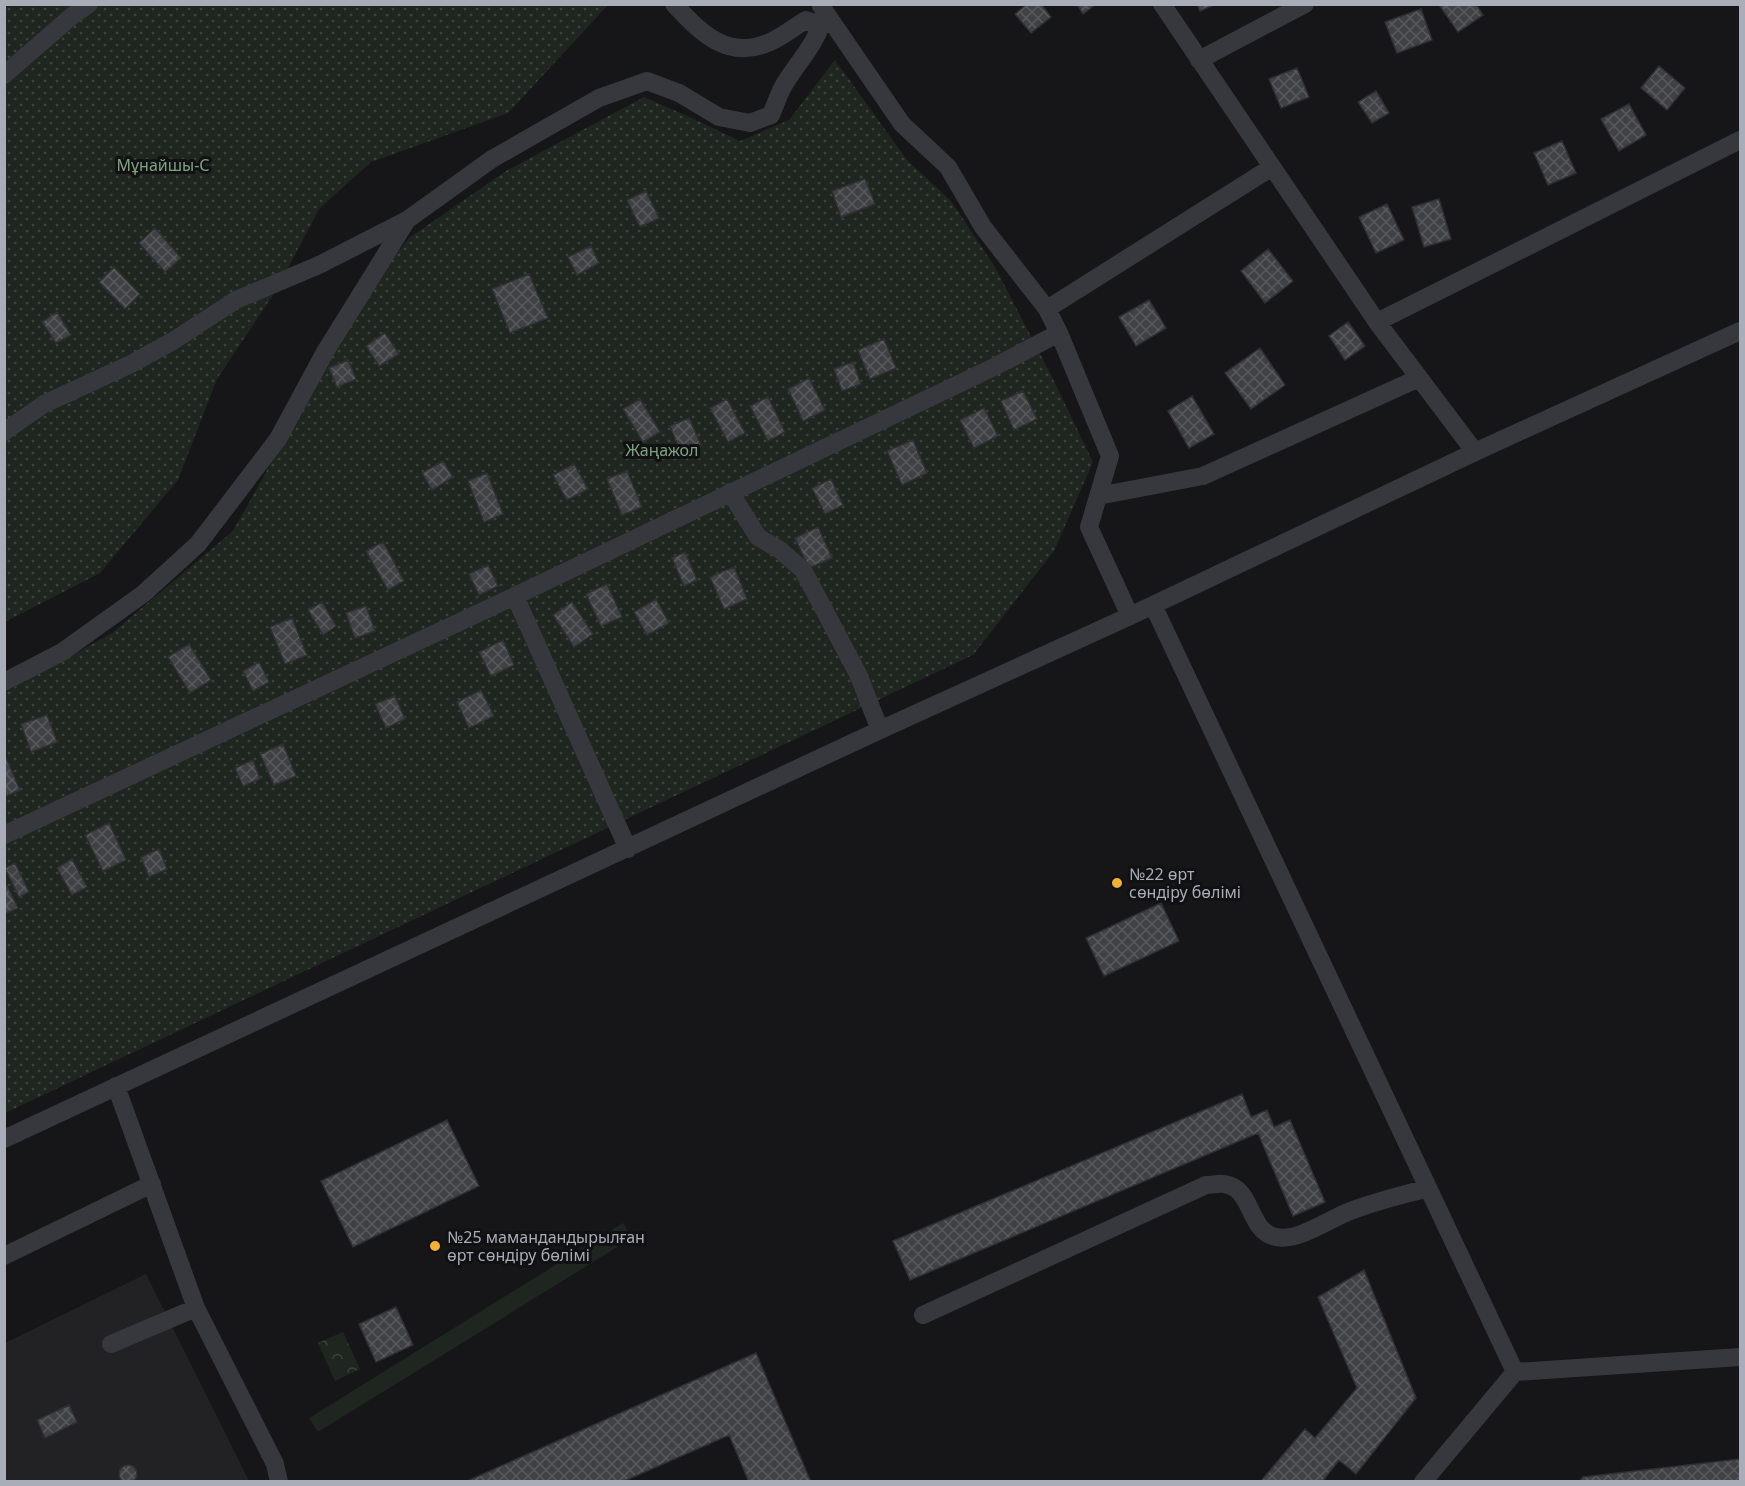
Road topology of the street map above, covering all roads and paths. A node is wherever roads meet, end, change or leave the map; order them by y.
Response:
1 (89, 4) edge
2 (674, 4) edge
3 (1161, 4) edge
4 (1305, 4) edge
5 (822, 14) edge
6 (1199, 60) junction
7 (4, 75) edge
8 (1740, 140) edge
9 (1272, 167) junction
10 (407, 220) junction
11 (1047, 309) junction
12 (1377, 322) junction
13 (1740, 331) edge
14 (1059, 333) junction
15 (1419, 378) junction
16 (4, 432) edge
17 (1475, 453) junction
18 (730, 492) junction
19 (1098, 496) junction
20 (515, 596) junction
21 (1153, 606) junction
22 (1130, 616) junction
23 (4, 682) edge
24 (880, 730) junction
25 (4, 835) edge
26 (628, 849) junction
27 (116, 1086) junction
28 (4, 1138) edge
29 (152, 1184) junction
30 (1428, 1188) junction
31 (4, 1256) edge
32 (196, 1308) junction
33 (923, 1315) dead end
34 (111, 1344) dead end
35 (1740, 1357) edge
36 (1515, 1372) junction
37 (279, 1482) edge
38 (1423, 1482) edge

1 - 7 street
2 - 5 street
3 - 6 street
4 - 6 street
5 - 10 street
5 - 11 street
6 - 9 street
8 - 12 street
9 - 11 street
9 - 12 street
10 - 16 street
10 - 23 street
11 - 14 street
12 - 15 street
13 - 17 street
14 - 18 street
14 - 19 street
15 - 17 street
15 - 19 street
17 - 21 street
18 - 20 street
18 - 24 street
19 - 22 street
20 - 25 street
20 - 26 street
21 - 22 street
21 - 30 street
22 - 24 street
24 - 26 street
26 - 27 street
27 - 28 street
27 - 29 street
29 - 31 street
29 - 32 street
30 - 33 street
30 - 36 street
32 - 34 street
32 - 37 street
35 - 36 street
36 - 38 street

